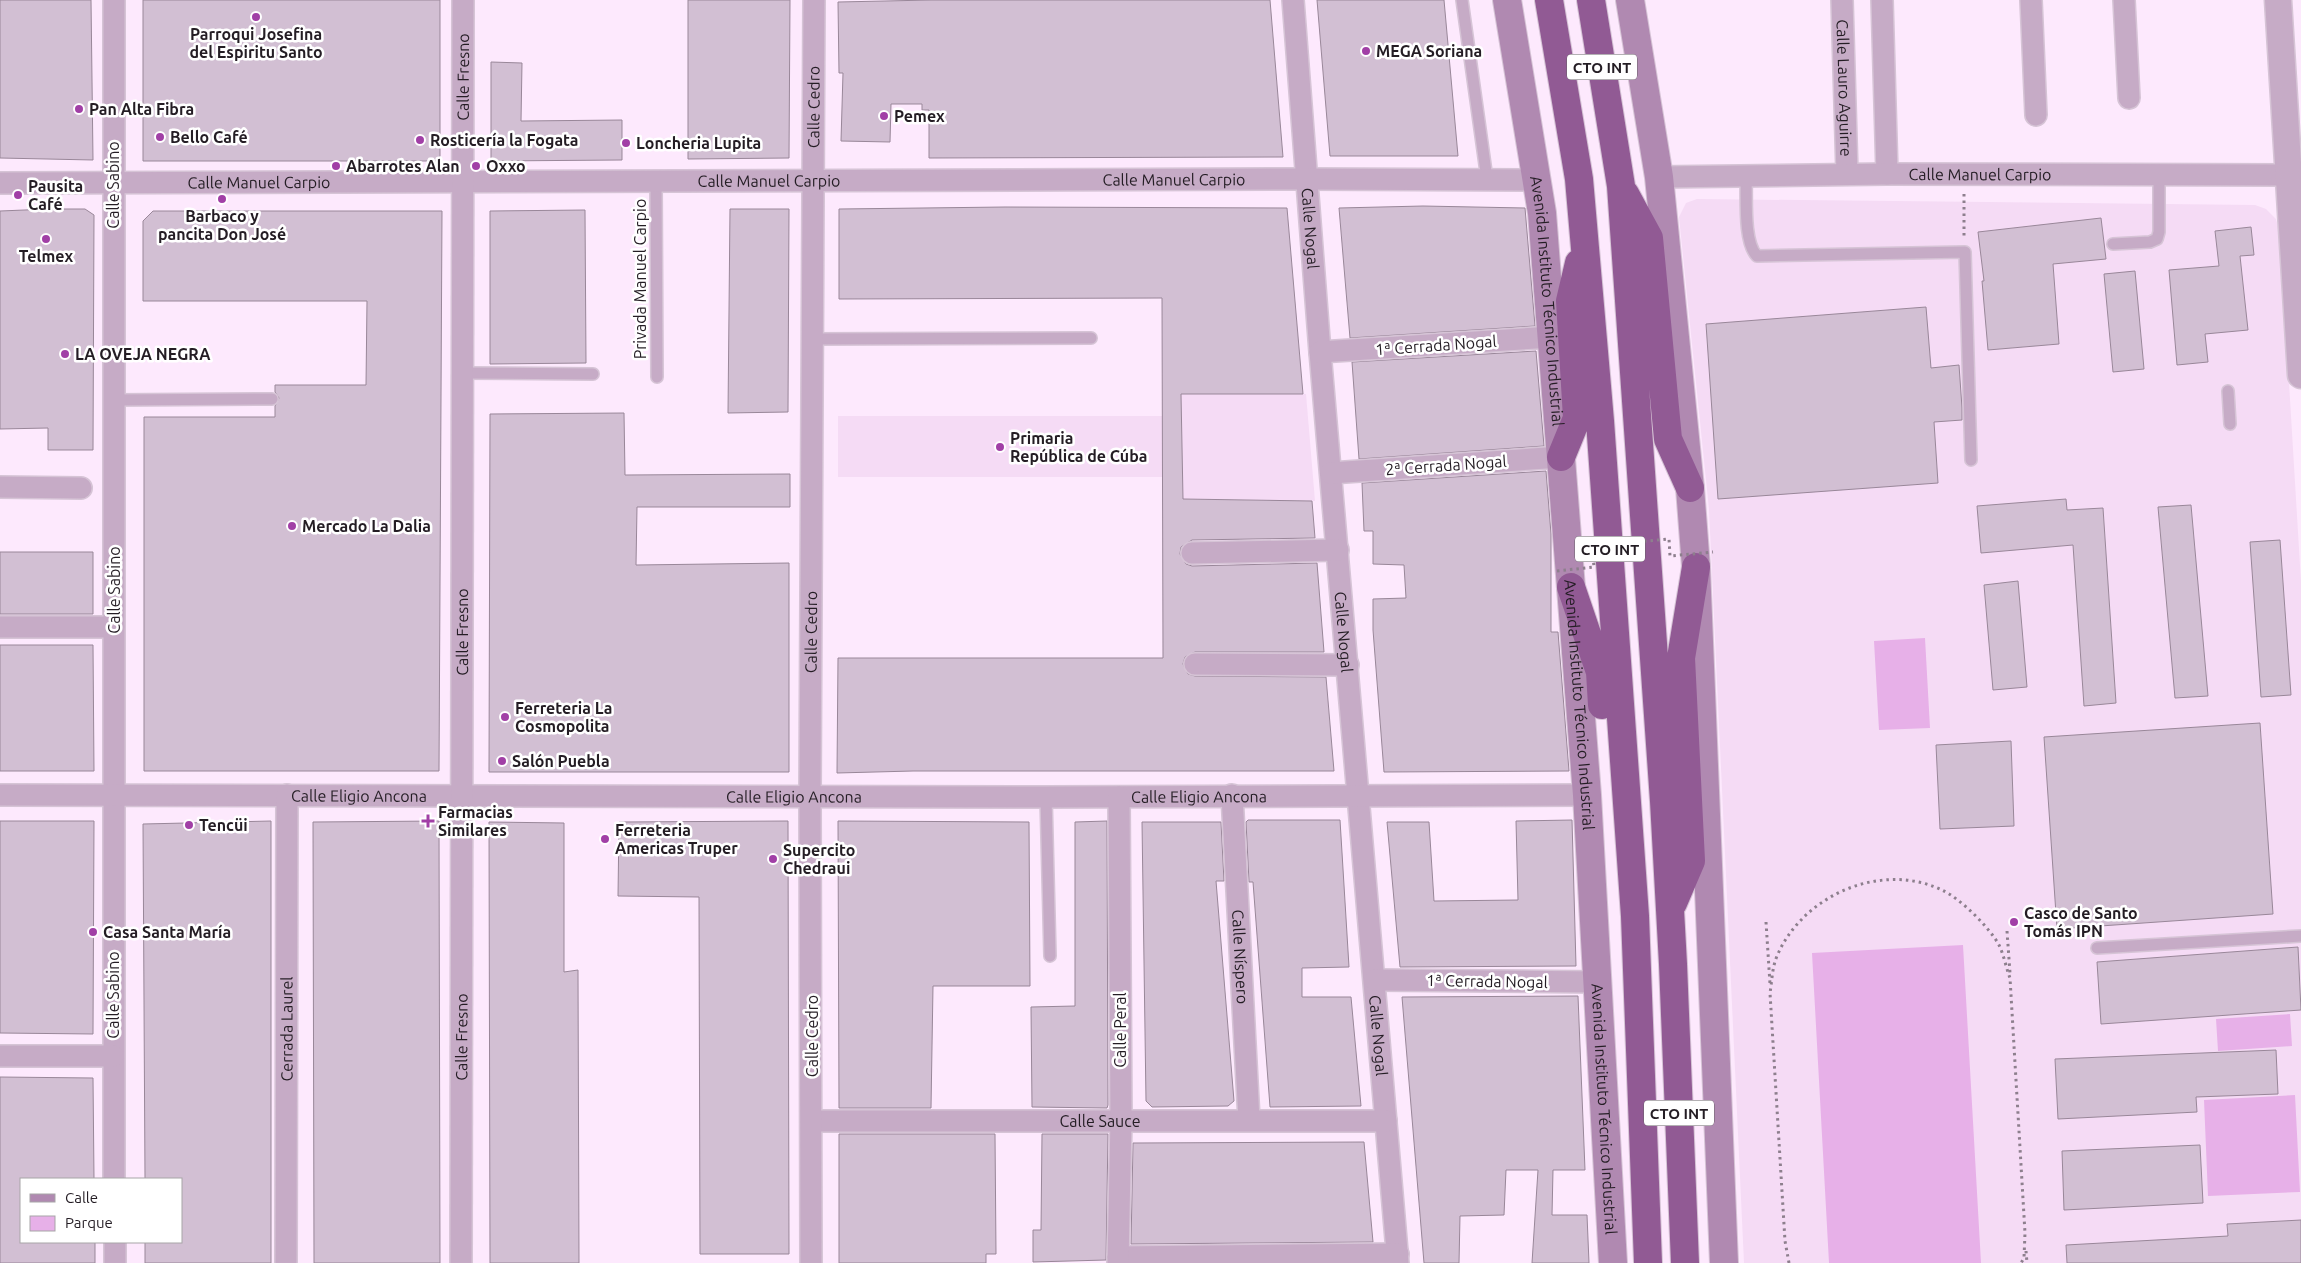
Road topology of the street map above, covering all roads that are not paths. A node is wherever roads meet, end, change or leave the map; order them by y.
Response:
1 (114, 0) edge
2 (463, 0) edge
3 (814, 0) edge
4 (1293, 0) edge
5 (1462, 0) edge
6 (1507, 0) edge
7 (1549, 0) edge
8 (1591, 0) edge
9 (1630, 0) edge
10 (1842, 0) edge
11 (1882, 0) edge
12 (2031, 0) edge
13 (2124, 0) edge
14 (2278, 0) edge
15 (2129, 98) dead end
16 (2036, 114) dead end
17 (1847, 174) junction
18 (1887, 174) junction
19 (2159, 175) junction
20 (2295, 175) edge
21 (1746, 176) junction
22 (1660, 177) junction
23 (1306, 178) junction
24 (1487, 179) junction
25 (811, 180) junction
26 (1537, 180) junction
27 (656, 181) junction
28 (113, 182) junction
29 (463, 182) junction
30 (0, 183) edge
31 (1621, 186) junction
32 (1585, 235) junction
33 (2113, 244) dead end
34 (1552, 337) junction
35 (1091, 338) dead end
36 (812, 339) junction
37 (1320, 352) junction
38 (462, 373) junction
39 (593, 374) dead end
40 (2301, 375) edge
41 (657, 377) dead end
42 (2228, 391) dead end
43 (272, 399) dead end
44 (114, 400) junction
45 (2230, 424) dead end
46 (1561, 457) junction
47 (1971, 460) dead end
48 (1331, 474) junction
49 (0, 487) edge
50 (82, 488) dead end
51 (1690, 488) junction
52 (1338, 550) junction
53 (1192, 553) dead end
54 (1704, 559) junction
55 (1564, 579) junction
56 (0, 627) edge
57 (114, 627) junction
58 (1195, 664) dead end
59 (1348, 665) junction
60 (0, 795) edge
61 (113, 795) junction
62 (1232, 795) junction
63 (1587, 795) junction
64 (287, 796) junction
65 (810, 796) junction
66 (1358, 796) junction
67 (462, 797) junction
68 (1046, 797) junction
69 (1119, 797) junction
70 (1670, 909) junction
71 (1635, 916) junction
72 (2301, 936) edge
73 (2097, 948) dead end
74 (1050, 956) dead end
75 (1375, 980) junction
76 (1598, 982) junction
77 (0, 1056) edge
78 (113, 1056) junction
79 (1121, 1120) junction
80 (1249, 1120) junction
81 (812, 1121) junction
82 (1386, 1121) junction
83 (114, 1178) edge
84 (115, 1243) edge
85 (1398, 1259) edge
86 (1118, 1260) edge
87 (115, 1263) edge
88 (286, 1263) edge
89 (460, 1263) edge
90 (812, 1263) edge
91 (1613, 1263) edge
92 (1648, 1263) edge
93 (1686, 1263) edge
94 (1724, 1263) edge

1 - 28 street, Calle Sabino
2 - 29 street, Calle Fresno
3 - 25 street, Calle Cedro
4 - 23 street, Calle Nogal
5 - 24 lane
6 - 26 main road, Avenida Instituto Técnico Industrial / CTO INT
7 - 32 highway, CTO INT
8 - 31 highway, CTO INT
9 - 22 main road, CTO INT
10 - 17 street, Calle Lauro Aguirre
11 - 18 street
12 - 16 street
13 - 15 street
14 - 20 street
17 - 18 street, Calle Manuel Carpio
17 - 21 street, Calle Manuel Carpio
18 - 19 street, Calle Manuel Carpio
19 - 20 street, Calle Manuel Carpio
19 - 33 lane
20 - 40 street
21 - 22 street, Calle Manuel Carpio
21 - 47 lane
22 - 51 main road, CTO INT
23 - 24 street, Calle Manuel Carpio
23 - 25 street, Calle Manuel Carpio
23 - 37 street, Calle Nogal
24 - 26 street, Calle Manuel Carpio
25 - 27 street, Calle Manuel Carpio
25 - 36 street, Calle Cedro
26 - 34 main road, Avenida Instituto Técnico Industrial / CTO INT
27 - 29 street, Calle Manuel Carpio
27 - 41 lane, Privada Manuel Carpio
28 - 29 street, Calle Manuel Carpio
28 - 30 street, Calle Manuel Carpio
28 - 44 street, Calle Sabino
29 - 38 street, Calle Fresno
31 - 51 highway
31 - 70 highway, CTO INT
32 - 46 highway
32 - 71 highway, CTO INT
34 - 37 street, 1ª Cerrada Nogal
34 - 46 main road, Avenida Instituto Técnico Industrial / CTO INT
35 - 36 lane
36 - 65 street, Calle Cedro
37 - 48 street, Calle Nogal
38 - 39 lane
38 - 67 street, Calle Fresno
42 - 45 lane
43 - 44 lane
44 - 57 street, Calle Sabino
46 - 48 street, 2ª Cerrada Nogal
46 - 55 main road, Avenida Instituto Técnico Industrial / CTO INT
48 - 52 street, Calle Nogal
49 - 50 street
51 - 54 main road, CTO INT
52 - 53 street
52 - 59 street, Calle Nogal
54 - 70 highway
54 - 94 main road, CTO INT
55 - 63 main road, Avenida Instituto Técnico Industrial / CTO INT
55 - 71 highway
56 - 57 street
57 - 61 street, Calle Sabino
58 - 59 street
59 - 66 street, Calle Nogal
60 - 61 street, Calle Eligio Ancona
61 - 64 street, Calle Eligio Ancona
61 - 78 street, Calle Sabino
62 - 66 street, Calle Eligio Ancona
62 - 69 street, Calle Eligio Ancona
62 - 80 street, Calle Níspero
63 - 66 street, Calle Eligio Ancona
63 - 76 main road, Avenida Instituto Técnico Industrial / CTO INT
64 - 67 street, Calle Eligio Ancona
64 - 88 street, Cerrada Laurel
65 - 67 street, Calle Eligio Ancona
65 - 68 street, Calle Eligio Ancona
65 - 81 street, Calle Cedro
66 - 75 street, Calle Nogal
67 - 89 street, Calle Fresno
68 - 69 street, Calle Eligio Ancona
68 - 74 lane
69 - 79 street, Calle Peral
70 - 93 highway, CTO INT
71 - 92 highway, CTO INT
72 - 73 lane
75 - 76 street, 1ª Cerrada Nogal
75 - 82 street, Calle Nogal
76 - 91 main road, Avenida Instituto Técnico Industrial / CTO INT
77 - 78 street
78 - 83 street, Calle Sabino
79 - 80 street, Calle Sauce
79 - 81 street, Calle Sauce
79 - 86 street, Calle Peral
80 - 82 street, Calle Sauce
81 - 90 street, Calle Cedro
82 - 85 street, Calle Nogal
84 - 87 street
85 - 86 street

